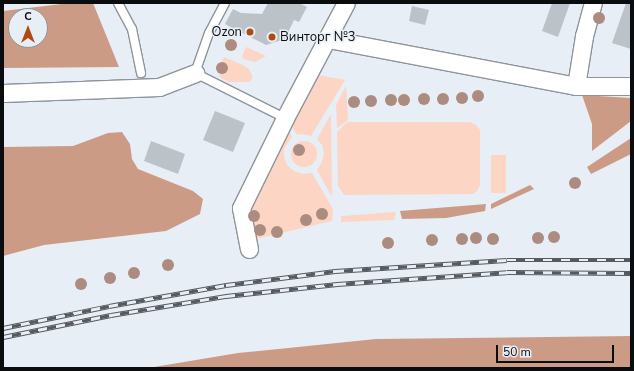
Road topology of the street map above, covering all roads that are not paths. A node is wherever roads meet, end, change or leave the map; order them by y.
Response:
1 (118, 3) edge
2 (225, 3) edge
3 (346, 3) edge
4 (593, 3) edge
5 (328, 39) junction
6 (141, 73) dead end
7 (195, 73) junction
8 (576, 86) junction
9 (631, 86) edge
10 (3, 93) edge
11 (286, 118) junction
12 (249, 249) dead end

1 - 6 lane
2 - 7 lane
3 - 5 street
4 - 8 street
5 - 8 street
5 - 11 street
7 - 10 street
7 - 11 lane
8 - 9 street
11 - 12 street

